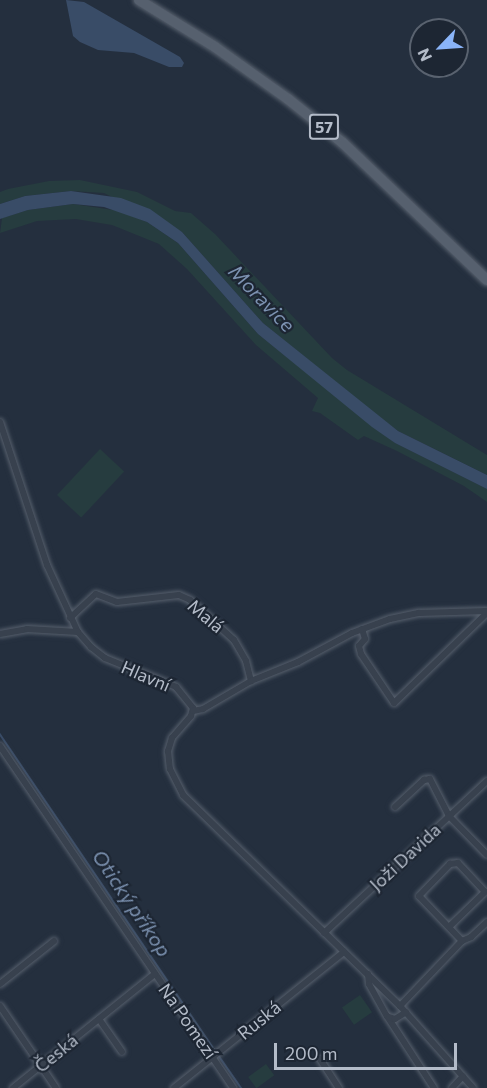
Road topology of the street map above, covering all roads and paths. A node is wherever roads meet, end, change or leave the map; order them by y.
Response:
1 (140, 0) edge
2 (487, 280) edge
3 (0, 422) edge
4 (487, 612) edge
5 (70, 618) junction
6 (363, 629) junction
7 (78, 632) junction
8 (0, 633) edge
9 (251, 681) junction
10 (193, 711) junction
11 (0, 746) edge
12 (487, 781) edge
13 (396, 807) dead end
14 (449, 816) junction
15 (487, 855) edge
16 (485, 892) edge
17 (487, 922) edge
18 (450, 926) junction
19 (324, 933) junction
20 (54, 941) dead end
21 (462, 941) junction
22 (345, 952) junction
23 (155, 974) junction
24 (368, 974) junction
25 (0, 984) edge
26 (390, 996) junction
27 (0, 1006) edge
28 (400, 1006) junction
29 (406, 1012) junction
30 (386, 1013) junction
31 (99, 1019) junction
32 (122, 1052) dead end
33 (216, 1054) junction
34 (320, 1059) dead end
35 (40, 1066) junction
36 (463, 1077) junction
37 (13, 1088) edge
38 (56, 1088) edge
39 (174, 1088) edge
40 (233, 1088) edge
41 (339, 1088) edge
42 (434, 1088) edge
43 (452, 1088) edge
44 (474, 1088) edge

1 - 2 main road, 57
3 - 5 street, Hlavní
4 - 6 street
4 - 6 street
5 - 7 street, Hlavní
5 - 9 street, Malá
6 - 9 street
7 - 8 street
7 - 10 street, Hlavní
9 - 10 street
10 - 19 street
11 - 23 street, Na Pomezí
12 - 14 street
13 - 14 street, Joži Davida
14 - 15 street
14 - 19 street, Joži Davida
16 - 18 street
16 - 18 street
17 - 21 street
18 - 21 street
19 - 22 street
20 - 25 street
21 - 28 street
22 - 24 street
22 - 33 street, Ruská
23 - 31 street, Česká
23 - 33 street, Na Pomezí
24 - 26 street
24 - 30 street
26 - 28 street
26 - 30 street
27 - 35 street
28 - 29 street
29 - 30 street
29 - 36 street
30 - 42 street
31 - 32 street
31 - 35 street, Česká
33 - 39 street, Ruská
33 - 40 street, Na Pomezí
34 - 41 street
35 - 37 street, Česká
35 - 38 street
36 - 43 street
36 - 44 street

